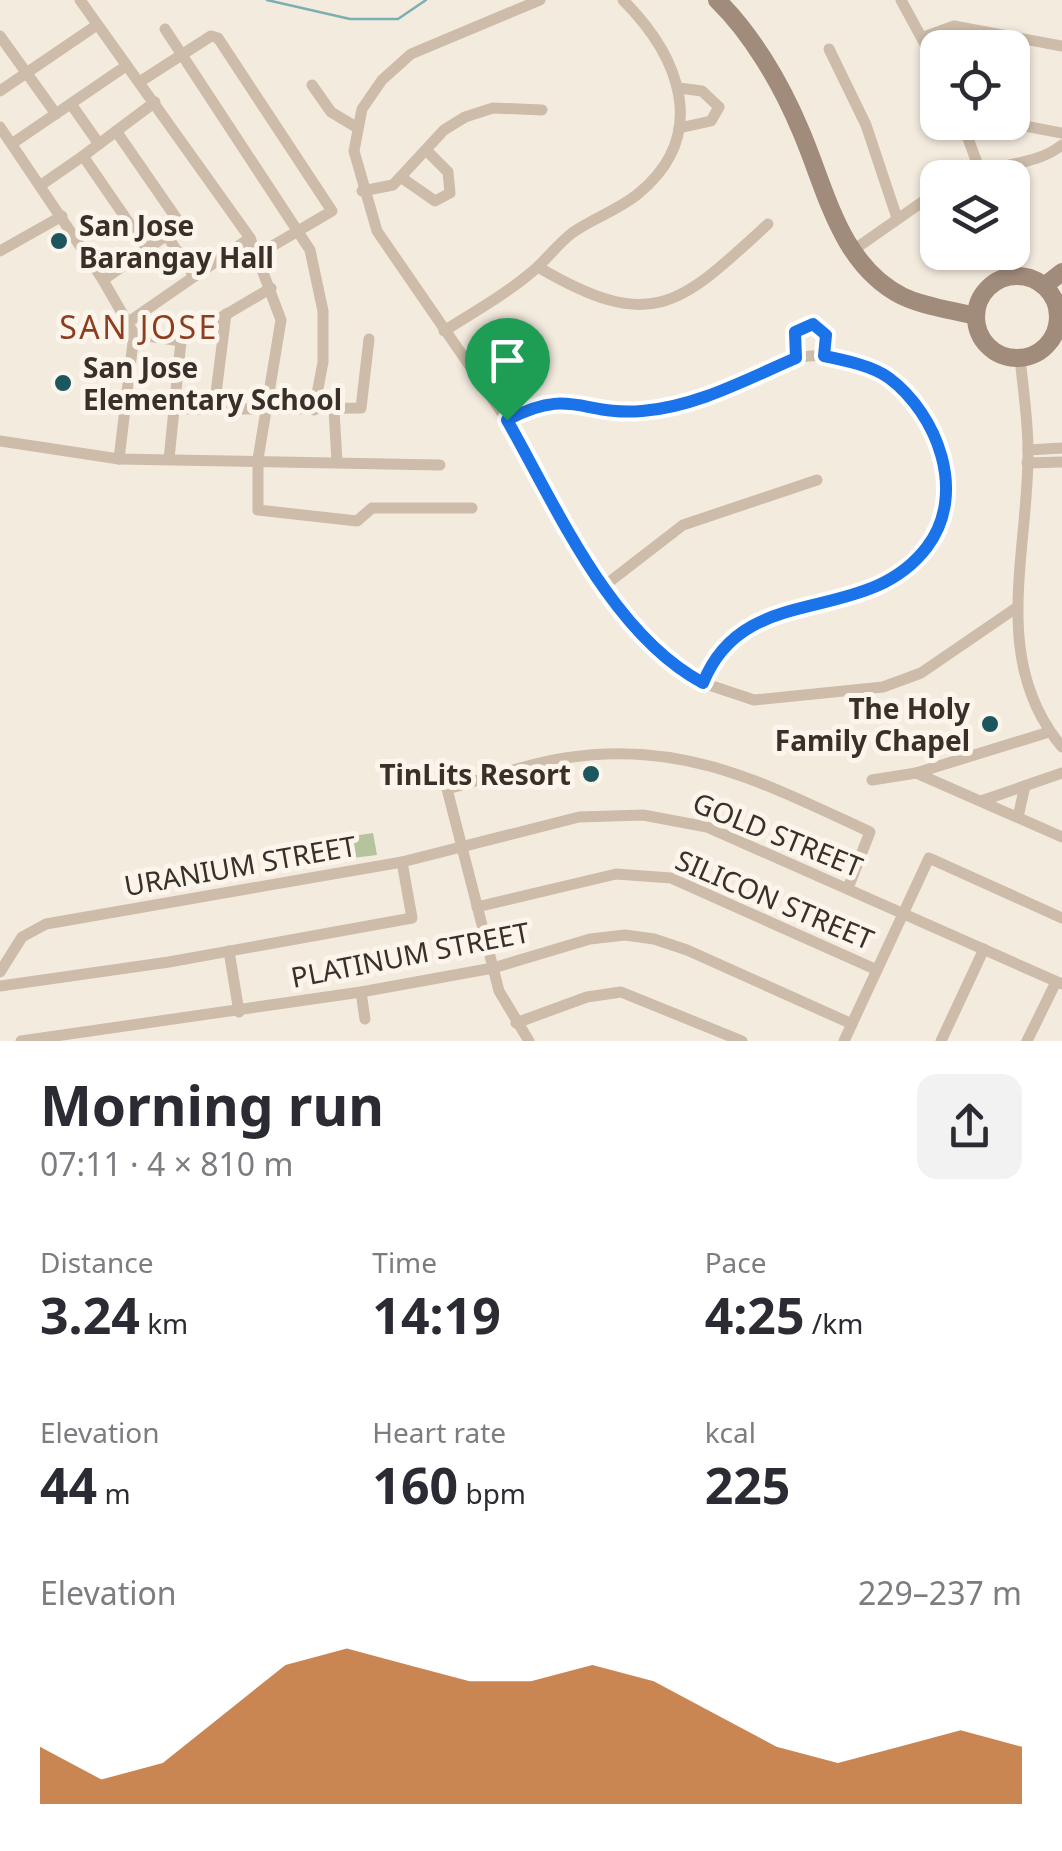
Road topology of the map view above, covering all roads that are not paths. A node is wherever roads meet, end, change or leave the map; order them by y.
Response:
1 (80, 0) edge
2 (540, 0) edge
3 (623, 0) edge
4 (718, 0) edge
5 (901, 0) edge
6 (97, 26) junction
7 (165, 29) dead end
8 (943, 30) edge
9 (976, 30) edge
10 (920, 31) edge
11 (0, 36) edge
12 (1030, 40) edge
13 (1062, 46) edge
14 (830, 48) dead end
15 (182, 54) junction
16 (126, 66) junction
17 (26, 74) junction
18 (141, 81) junction
19 (312, 86) dead end
20 (679, 88) junction
21 (0, 92) edge
22 (155, 102) junction
23 (72, 104) junction
24 (542, 110) dead end
25 (56, 114) junction
26 (0, 127) edge
27 (356, 127) junction
28 (679, 128) junction
29 (1030, 128) edge
30 (116, 131) junction
31 (1043, 131) junction
32 (1062, 133) edge
33 (8, 144) edge
34 (98, 144) junction
35 (1062, 145) edge
36 (427, 151) junction
37 (83, 156) junction
38 (1036, 161) junction
39 (1030, 162) edge
40 (402, 178) junction
41 (41, 184) junction
42 (362, 191) junction
43 (920, 203) edge
44 (62, 216) junction
45 (897, 218) junction
46 (768, 224) dead end
47 (300, 231) junction
48 (167, 236) junction
49 (250, 238) junction
50 (147, 249) junction
51 (852, 251) junction
52 (0, 252) edge
53 (258, 255) junction
54 (538, 267) junction
55 (1062, 272) edge
56 (194, 276) junction
57 (104, 280) junction
58 (271, 288) junction
59 (1053, 292) edge
60 (226, 314) junction
61 (976, 316) junction
62 (130, 328) junction
63 (444, 332) junction
64 (368, 340) dead end
65 (180, 342) junction
66 (824, 356) junction
67 (796, 358) junction
68 (1020, 358) junction
69 (214, 409) junction
70 (252, 409) dead end
71 (267, 409) junction
72 (174, 410) junction
73 (314, 410) junction
74 (334, 410) junction
75 (507, 420) junction
76 (0, 441) edge
77 (1062, 448) edge
78 (1028, 456) junction
79 (169, 459) junction
80 (258, 459) junction
81 (118, 460) junction
82 (337, 462) junction
83 (1062, 462) edge
84 (440, 465) dead end
85 (818, 480) dead end
86 (472, 508) dead end
87 (604, 586) junction
88 (1016, 608) junction
89 (703, 683) junction
90 (1050, 732) junction
91 (1062, 746) edge
92 (916, 773) junction
93 (1062, 773) edge
94 (872, 780) dead end
95 (1025, 786) junction
96 (982, 801) junction
97 (1018, 817) junction
98 (1062, 837) edge
99 (462, 847) junction
100 (402, 862) junction
101 (848, 888) junction
102 (477, 907) junction
103 (902, 913) junction
104 (1062, 918) edge
105 (984, 950) junction
106 (229, 952) junction
107 (493, 968) junction
108 (877, 970) junction
109 (0, 972) edge
110 (1059, 983) edge
111 (0, 986) edge
112 (361, 992) junction
113 (238, 1012) junction
114 (365, 1018) dead end
115 (516, 1023) junction
116 (852, 1024) junction
117 (21, 1041) edge
118 (528, 1041) edge
119 (742, 1041) edge
120 (844, 1041) edge
121 (940, 1041) edge
122 (1027, 1041) edge

1 - 6 street
2 - 27 street
3 - 20 street
4 - 51 street
5 - 10 street
6 - 16 street
6 - 17 street
7 - 15 street
8 - 9 street
11 - 17 street
12 - 13 street
14 - 45 street
15 - 18 street
15 - 47 street
15 - 47 street
16 - 18 street
16 - 23 street
17 - 21 street
17 - 25 street
18 - 22 street
19 - 27 street
20 - 28 street
20 - 28 street
22 - 30 street
22 - 49 street
23 - 25 street
23 - 34 street
24 - 36 street
25 - 33 street
26 - 33 street
27 - 42 street
28 - 54 street
29 - 31 street
30 - 34 street
30 - 48 street
31 - 32 street
31 - 38 street
33 - 41 street
34 - 37 street
35 - 38 street
36 - 40 street
36 - 40 street
37 - 41 street
37 - 50 street
38 - 39 street
40 - 42 street
41 - 44 street
42 - 63 street
43 - 45 street
44 - 52 street
44 - 57 street
45 - 51 street
46 - 54 street
47 - 53 street
47 - 73 street
48 - 50 street
48 - 56 street
49 - 53 street
49 - 56 street
50 - 57 street
51 - 61 street
53 - 58 street
54 - 63 street
55 - 59 street
56 - 62 street
57 - 62 street
58 - 60 street
58 - 71 street
59 - 61 street
59 - 68 street
60 - 65 street
60 - 69 street
61 - 68 street
62 - 65 street
62 - 81 street
63 - 75 street
64 - 74 street
65 - 72 street
66 - 67 street
66 - 67 street
66 - 89 street
67 - 75 street
68 - 78 street
69 - 70 street
69 - 72 street
71 - 73 street
71 - 80 street
72 - 79 street
73 - 74 street
74 - 82 street
75 - 87 street
76 - 81 street
77 - 78 street
78 - 83 street
78 - 88 street
79 - 80 street
79 - 81 street
80 - 82 street
80 - 86 street
82 - 84 street
85 - 87 street
87 - 89 street
88 - 89 street
88 - 90 street
90 - 91 street
90 - 92 street
92 - 94 street
92 - 96 street
93 - 95 street
95 - 96 street
95 - 97 street
96 - 97 street
97 - 98 street
99 - 100 street, URANIUM STREET
99 - 101 street, GOLD STREET
99 - 101 street
99 - 102 street
100 - 106 street
100 - 109 street, URANIUM STREET
101 - 103 street, GOLD STREET
102 - 107 street
102 - 108 street, SILICON STREET
103 - 104 street
103 - 105 street, GOLD STREET
103 - 108 street
105 - 110 street, GOLD STREET
105 - 121 street
106 - 111 street
106 - 113 street
107 - 112 street, PLATINUM STREET
107 - 115 street
107 - 116 street, PLATINUM STREET
108 - 116 street
110 - 122 street
112 - 113 street, PLATINUM STREET
112 - 114 street
113 - 117 street, PLATINUM STREET
115 - 118 street
115 - 119 street
116 - 120 street

